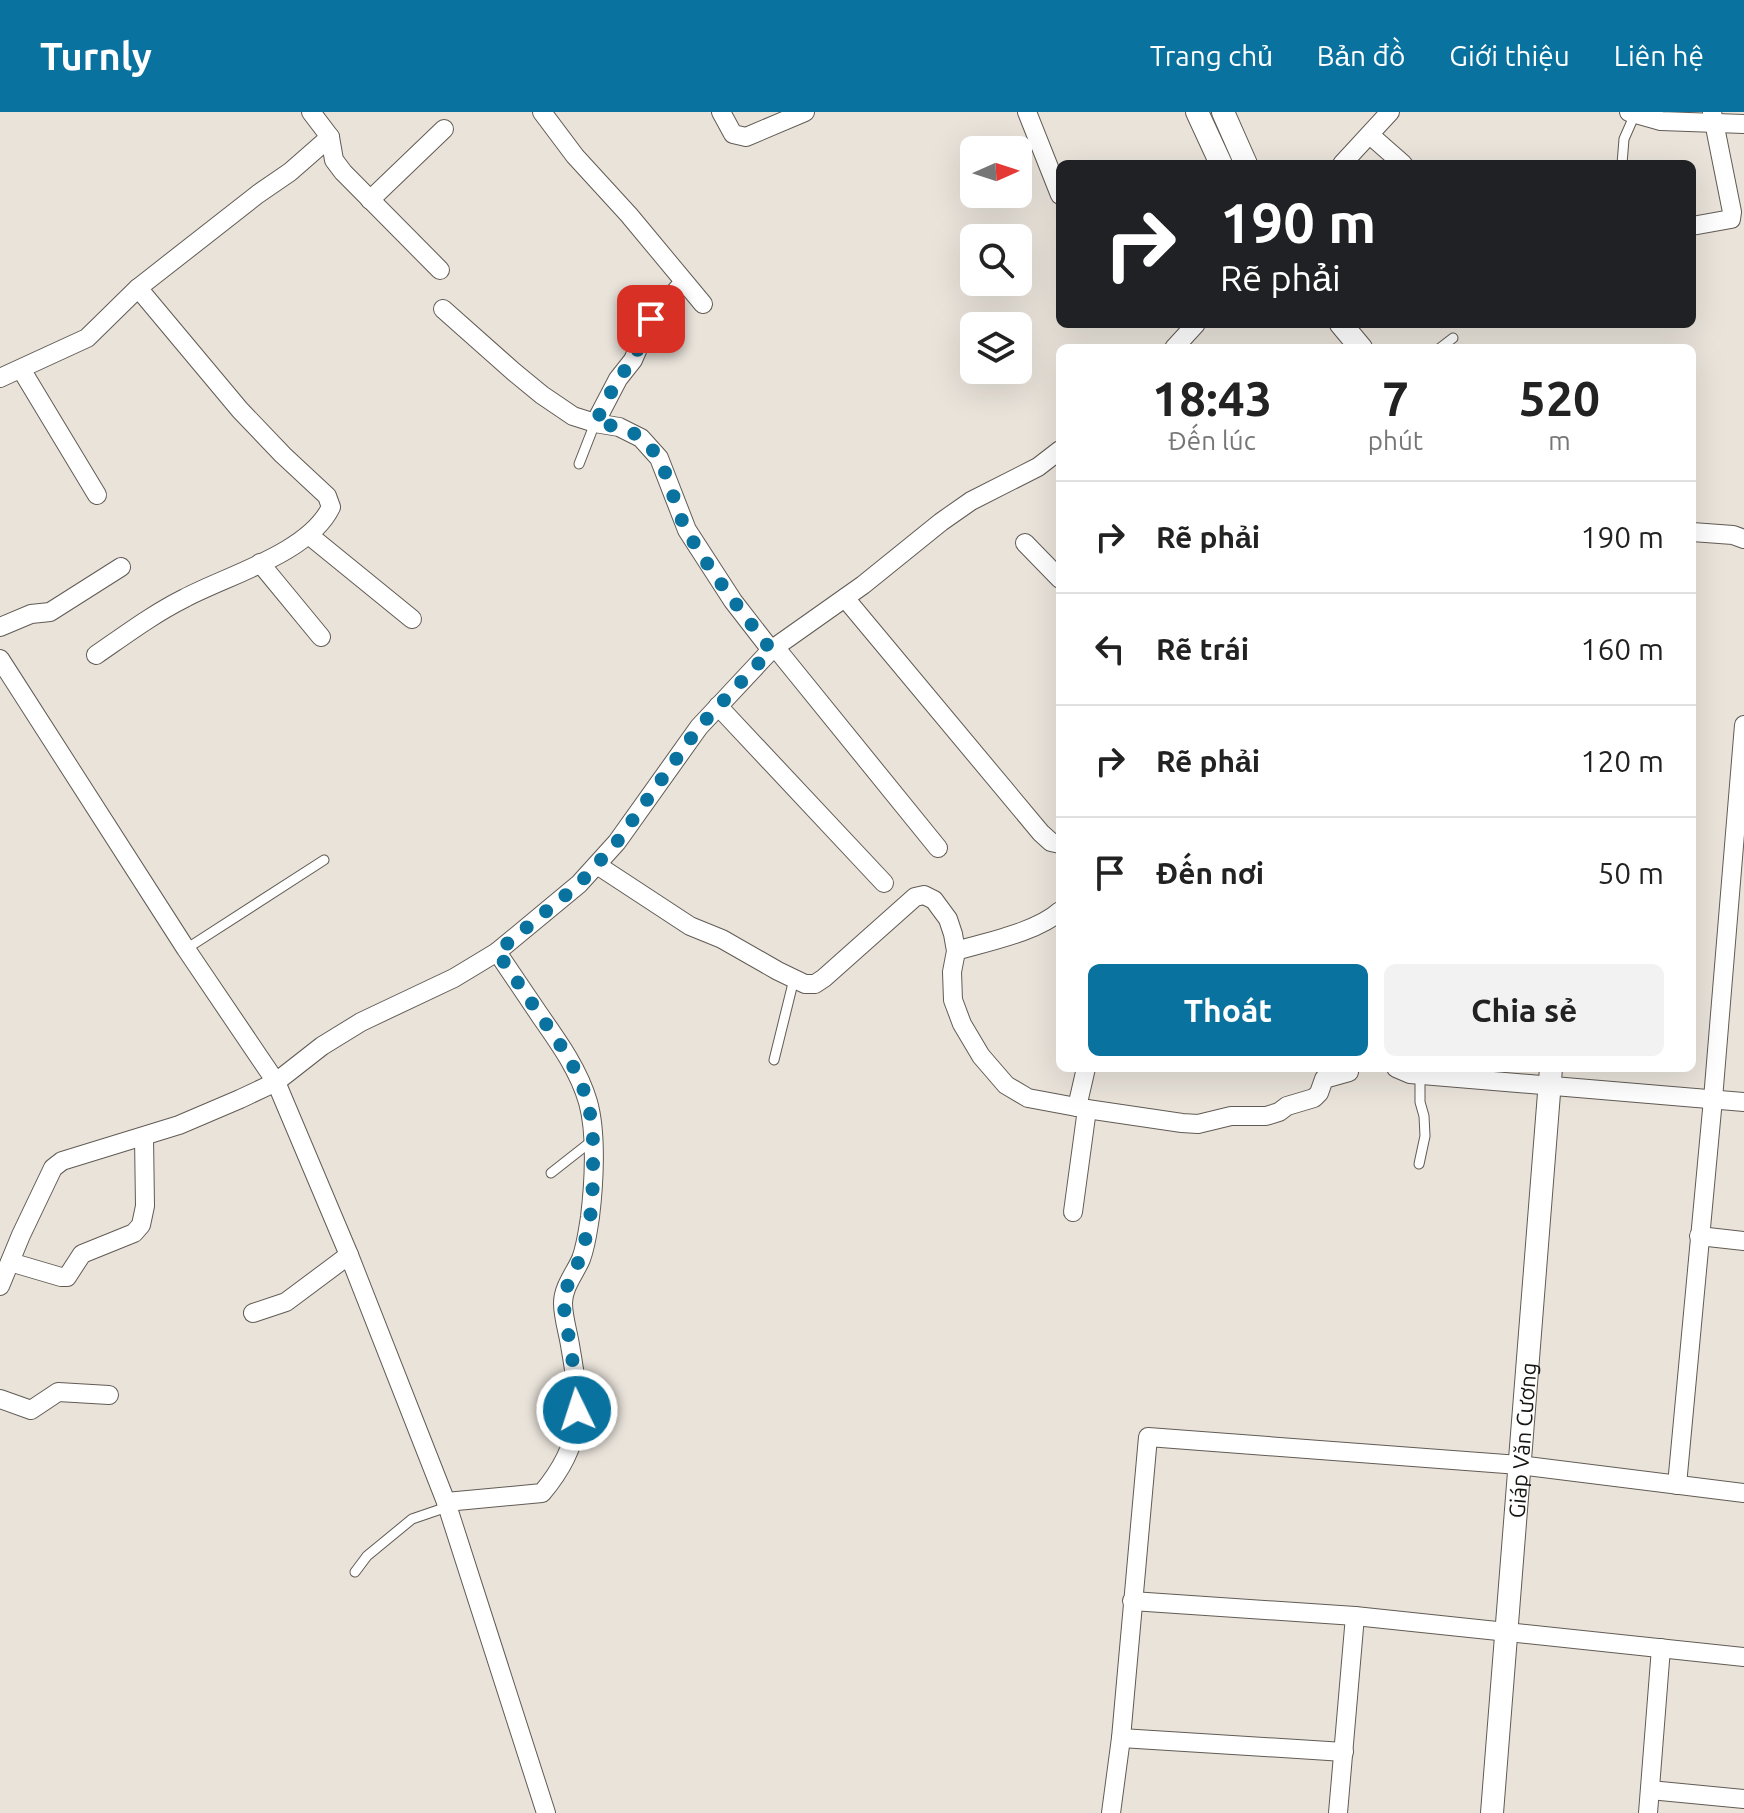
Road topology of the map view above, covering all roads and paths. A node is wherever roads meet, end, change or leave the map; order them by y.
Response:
1 (311, 112) edge
2 (542, 112) edge
3 (721, 112) edge
4 (805, 112) edge
5 (1027, 112) edge
6 (1197, 112) edge
7 (1223, 112) edge
8 (1632, 113) edge
9 (1385, 114) edge
10 (1713, 118) edge
11 (1744, 124) edge
12 (444, 129) dead end
13 (1370, 135) junction
14 (330, 137) junction
15 (1219, 160) edge
16 (1244, 160) edge
17 (1346, 160) edge
18 (1398, 160) edge
19 (1622, 160) edge
20 (1056, 185) edge
21 (370, 200) junction
22 (1696, 225) edge
23 (440, 270) dead end
24 (684, 282) junction
25 (138, 288) junction
26 (703, 304) dead end
27 (443, 309) dead end
28 (1192, 328) edge
29 (1344, 328) edge
30 (1453, 338) dead end
31 (1178, 344) edge
32 (1358, 344) edge
33 (1445, 344) edge
34 (21, 369) junction
35 (0, 378) edge
36 (595, 423) junction
37 (1056, 453) edge
38 (579, 464) dead end
39 (97, 495) dead end
40 (1696, 532) edge
41 (310, 536) junction
42 (1744, 539) edge
43 (1025, 543) dead end
44 (260, 563) junction
45 (121, 567) dead end
46 (1056, 575) edge
47 (845, 598) junction
48 (412, 619) dead end
49 (0, 627) edge
50 (321, 637) dead end
51 (773, 649) junction
52 (96, 655) dead end
53 (0, 659) edge
54 (718, 706) junction
55 (1744, 725) edge
56 (1742, 796) edge
57 (1056, 843) edge
58 (938, 848) dead end
59 (324, 860) dead end
60 (597, 865) junction
61 (884, 883) dead end
62 (1056, 915) edge
63 (186, 949) junction
64 (956, 951) junction
65 (497, 952) junction
66 (794, 979) junction
67 (774, 1060) dead end
68 (1086, 1072) edge
69 (1349, 1072) dead end
70 (1405, 1072) edge
71 (1420, 1074) junction
72 (1550, 1077) edge
73 (276, 1082) junction
74 (1713, 1099) junction
75 (1744, 1102) edge
76 (1082, 1108) junction
77 (144, 1137) junction
78 (593, 1140) junction
79 (1419, 1164) dead end
80 (551, 1173) dead end
81 (1073, 1212) dead end
82 (1699, 1236) junction
83 (1744, 1241) edge
84 (349, 1255) junction
85 (10, 1262) junction
86 (0, 1286) edge
87 (253, 1313) dead end
88 (109, 1395) dead end
89 (0, 1399) edge
90 (1519, 1465) junction
91 (1677, 1485) junction
92 (1744, 1493) edge
93 (446, 1504) junction
94 (355, 1572) dead end
95 (1132, 1601) junction
96 (1355, 1616) junction
97 (1506, 1631) junction
98 (1661, 1648) junction
99 (1744, 1657) edge
100 (1121, 1738) junction
101 (1344, 1752) junction
102 (1650, 1790) junction
103 (1744, 1799) edge
104 (546, 1813) edge
105 (1111, 1813) edge
106 (1338, 1813) edge
107 (1492, 1813) edge
108 (1648, 1813) edge

1 - 14 street
2 - 24 street
3 - 4 street
5 - 20 street
6 - 15 street
7 - 16 street
8 - 10 street
8 - 19 lane
9 - 13 street
10 - 11 street
10 - 22 street
12 - 21 street
13 - 17 street
13 - 18 street
14 - 21 street
14 - 25 street
21 - 23 street
24 - 26 street
24 - 36 street
25 - 34 street
25 - 41 street
27 - 36 street
28 - 31 street
29 - 32 street
30 - 33 lane
34 - 35 street
34 - 39 street
36 - 38 lane
36 - 51 street
37 - 47 street
40 - 42 street
41 - 44 street
41 - 48 street
43 - 46 street
44 - 50 street
44 - 52 street
45 - 49 street
47 - 51 street
47 - 57 street
51 - 54 street
51 - 58 street
53 - 63 street
54 - 60 street
54 - 61 street
55 - 56 street
56 - 74 street
59 - 63 lane
60 - 65 street
60 - 66 street
62 - 64 street
63 - 73 street
64 - 66 street
64 - 76 street
65 - 73 street
65 - 78 street
66 - 67 lane
68 - 76 street
69 - 76 street
70 - 71 street
71 - 72 street
71 - 79 lane
72 - 74 street
72 - 90 street, Giáp Văn Cương
73 - 77 street
73 - 84 street
74 - 75 street
74 - 82 street
76 - 81 street
77 - 85 street
77 - 85 street
78 - 80 lane
78 - 93 street
82 - 83 street
82 - 91 street
84 - 87 street
84 - 93 street
85 - 86 street
88 - 89 street
90 - 91 street
90 - 95 street
90 - 97 street, Giáp Văn Cương
91 - 92 street
93 - 94 lane
93 - 104 street
95 - 96 street
95 - 100 street
96 - 97 street
96 - 101 street
97 - 98 street
97 - 107 street, Giáp Văn Cương
98 - 99 street
98 - 102 street
100 - 101 street
100 - 105 street
101 - 106 street
102 - 103 street
102 - 108 street

